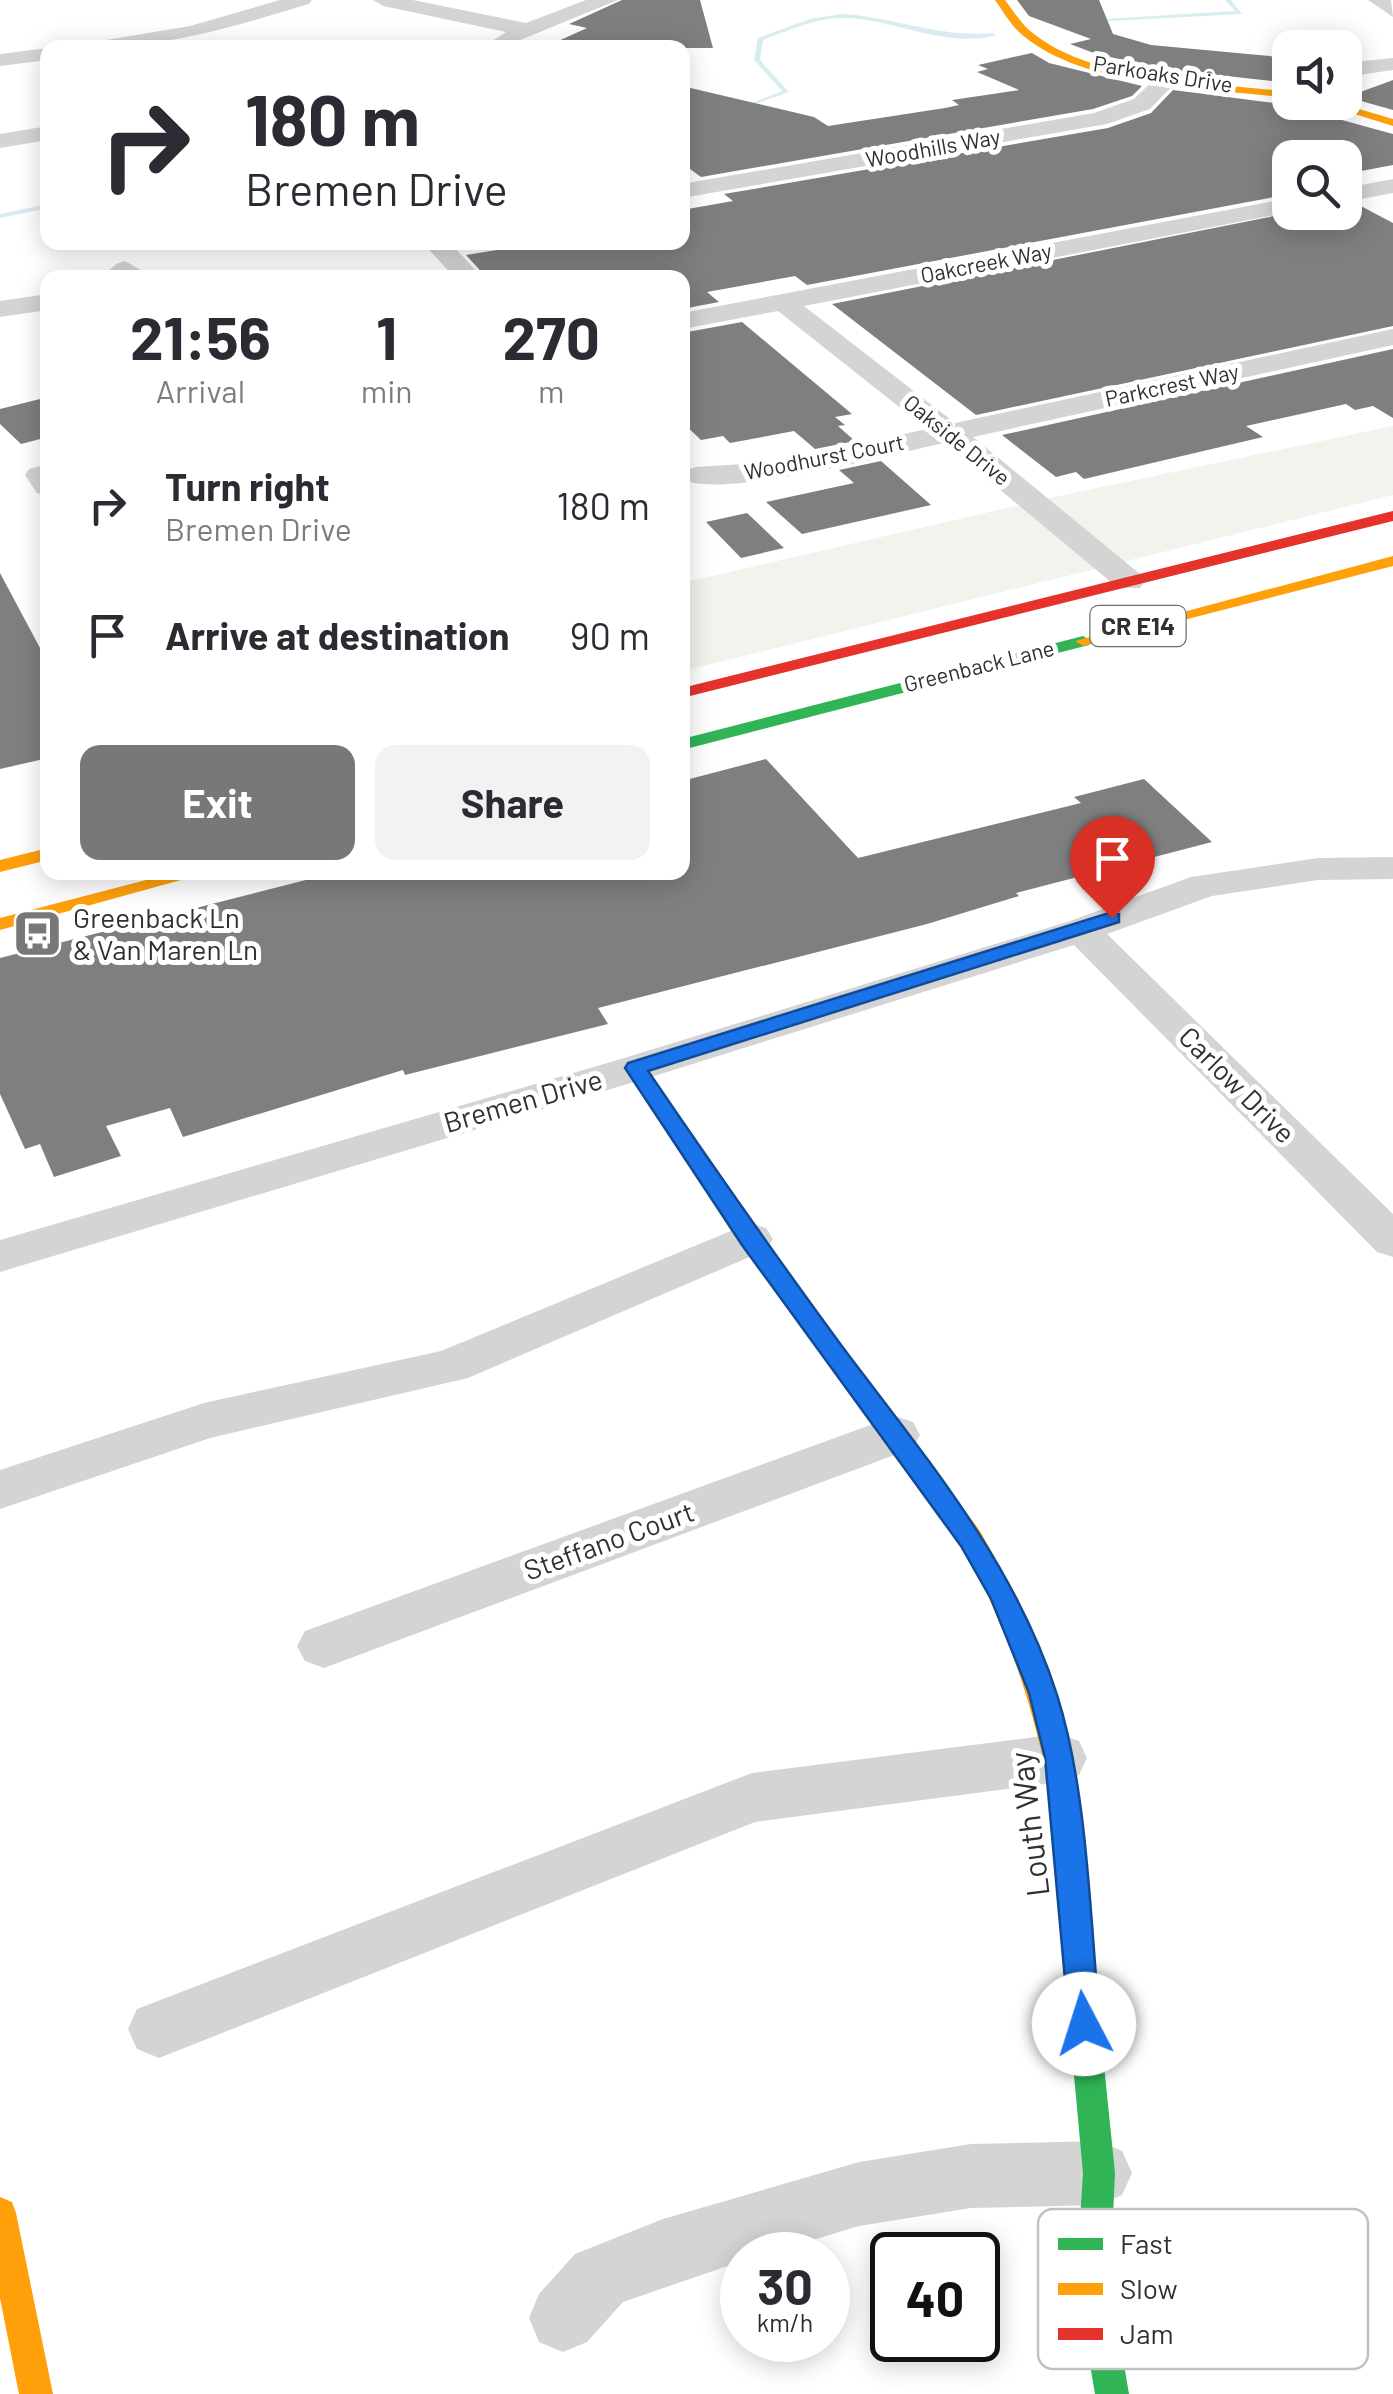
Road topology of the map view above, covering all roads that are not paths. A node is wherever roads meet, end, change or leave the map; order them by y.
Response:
1 (302, 0) edge
2 (382, 0) edge
3 (608, 0) edge
4 (1000, 0) edge
5 (1378, 0) edge
6 (1393, 11) edge
7 (528, 30) junction
8 (143, 40) edge
9 (507, 40) edge
10 (40, 55) edge
11 (0, 60) edge
12 (1393, 64) edge
13 (1362, 68) edge
14 (1170, 77) junction
15 (1272, 92) edge
16 (1362, 114) edge
17 (1393, 122) edge
18 (40, 134) edge
19 (0, 141) edge
20 (1393, 186) edge
21 (690, 190) edge
22 (1362, 192) edge
23 (1272, 208) edge
24 (442, 250) edge
25 (462, 270) edge
26 (782, 302) junction
27 (40, 303) edge
28 (0, 309) edge
29 (690, 319) edge
30 (1393, 338) edge
31 (950, 433) junction
32 (696, 476) dead end
33 (1393, 516) edge
34 (1390, 565) edge
35 (1129, 581) junction
36 (988, 641) dead end
37 (953, 650) dead end
38 (883, 691) junction
39 (690, 692) edge
40 (690, 743) edge
41 (40, 856) edge
42 (0, 866) edge
43 (1393, 868) edge
44 (170, 880) edge
45 (0, 924) edge
46 (1081, 930) junction
47 (636, 1068) junction
48 (750, 1239) junction
49 (1393, 1240) edge
50 (0, 1256) edge
51 (895, 1435) junction
52 (0, 1490) edge
53 (324, 1646) dead end
54 (1059, 1758) junction
55 (159, 2029) dead end
56 (1099, 2173) junction
57 (1097, 2209) edge
58 (0, 2213) edge
59 (564, 2318) dead end
60 (1108, 2369) edge
61 (36, 2394) edge
62 (1112, 2394) edge

1 - 8 street
2 - 7 street
3 - 7 street
4 - 14 main road, Parkoaks Drive
5 - 6 street
7 - 9 street
10 - 11 street
12 - 13 street
14 - 15 main road, Parkoaks Drive
14 - 21 street, Woodhills Way
16 - 17 main road
18 - 19 street
20 - 22 street
23 - 26 street, Oakcreek Way
24 - 25 street
26 - 29 street, Oakcreek Way
26 - 31 street, Oakside Drive
27 - 28 street
30 - 31 street, Parkcrest Way
31 - 32 street, Woodhurst Court
31 - 35 street, Oakside Drive
33 - 35 main road, Greenback Lane / CR E14
34 - 38 main road, Greenback Lane / CR E14
35 - 36 main road
35 - 39 main road, Greenback Lane / CR E14
37 - 38 main road
38 - 40 main road, Greenback Lane / CR E14
41 - 42 main road
43 - 46 street, Bremen Drive
44 - 45 main road
46 - 47 street, Bremen Drive
46 - 49 street, Carlow Drive
47 - 48 main road, Louth Way
47 - 50 street, Bremen Drive
48 - 51 main road, Louth Way
48 - 52 street
51 - 53 street, Steffano Court
51 - 54 main road, Louth Way
54 - 55 street
54 - 56 main road, Louth Way
56 - 57 main road, Louth Way
56 - 59 street
58 - 61 main road
60 - 62 main road, Louth Way

